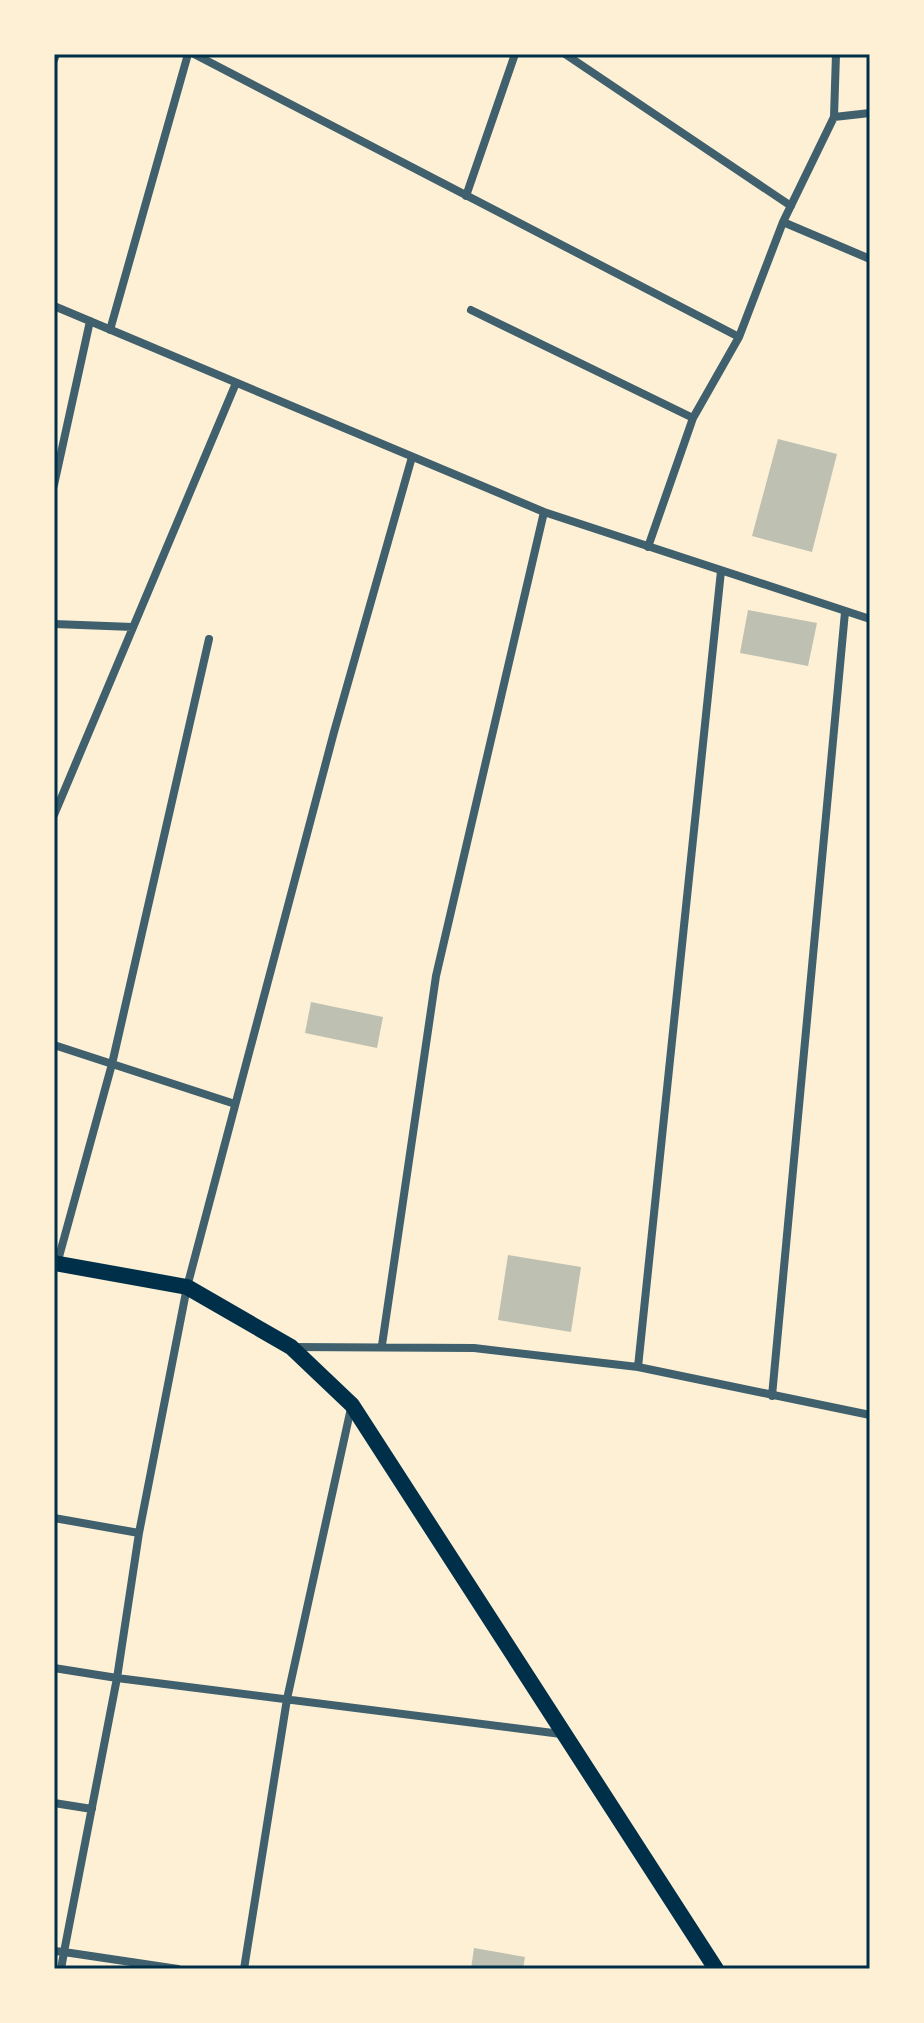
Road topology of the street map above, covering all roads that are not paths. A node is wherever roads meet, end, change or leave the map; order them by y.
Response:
1 (56, 54) edge
2 (188, 54) edge
3 (194, 54) edge
4 (515, 54) edge
5 (565, 54) edge
6 (836, 54) edge
7 (54, 60) edge
8 (870, 113) edge
9 (834, 117) junction
10 (466, 196) junction
11 (791, 206) junction
12 (783, 222) junction
13 (870, 259) edge
14 (54, 306) edge
15 (471, 310) dead end
16 (90, 321) junction
17 (110, 330) junction
18 (739, 337) junction
19 (236, 383) junction
20 (693, 418) junction
21 (412, 457) junction
22 (54, 485) edge
23 (544, 512) junction
24 (648, 547) junction
25 (721, 571) junction
26 (845, 612) junction
27 (870, 619) edge
28 (54, 624) edge
29 (133, 627) junction
30 (209, 639) dead end
31 (54, 814) edge
32 (54, 1045) edge
33 (112, 1064) junction
34 (235, 1104) junction
35 (56, 1263) edge
36 (187, 1287) junction
37 (382, 1345) junction
38 (291, 1347) junction
39 (638, 1367) junction
40 (772, 1396) junction
41 (352, 1405) junction
42 (870, 1415) edge
43 (54, 1518) edge
44 (139, 1533) junction
45 (54, 1668) edge
46 (117, 1678) junction
47 (287, 1699) junction
48 (562, 1734) junction
49 (54, 1803) edge
50 (92, 1809) junction
51 (59, 1951) edge
52 (61, 1969) edge
53 (178, 1969) edge
54 (244, 1969) edge
55 (716, 1969) edge

1 - 7 street
2 - 17 street
3 - 10 street
4 - 10 street
5 - 11 street
6 - 9 street
8 - 9 street
9 - 11 street
10 - 18 street
11 - 12 street
12 - 13 street
12 - 18 street
14 - 16 street
15 - 20 street
16 - 17 street
16 - 22 street
17 - 19 street
18 - 20 street
19 - 21 street
19 - 29 street
20 - 24 street
21 - 23 street
21 - 34 street
23 - 24 street
23 - 37 street
24 - 25 street
25 - 26 street
25 - 39 street
26 - 27 street
26 - 40 street
28 - 29 street
29 - 31 street
30 - 33 street
32 - 33 street
33 - 34 street
33 - 35 street
34 - 36 street
35 - 36 main road
36 - 38 main road
36 - 44 street
37 - 38 street
37 - 39 street
38 - 41 main road
39 - 40 street
40 - 42 street
41 - 47 street
41 - 48 main road
43 - 44 street
44 - 46 street
45 - 46 street
46 - 47 street
46 - 50 street
47 - 48 street
47 - 54 street
48 - 55 main road
49 - 50 street
50 - 51 street
51 - 52 street
51 - 53 street

